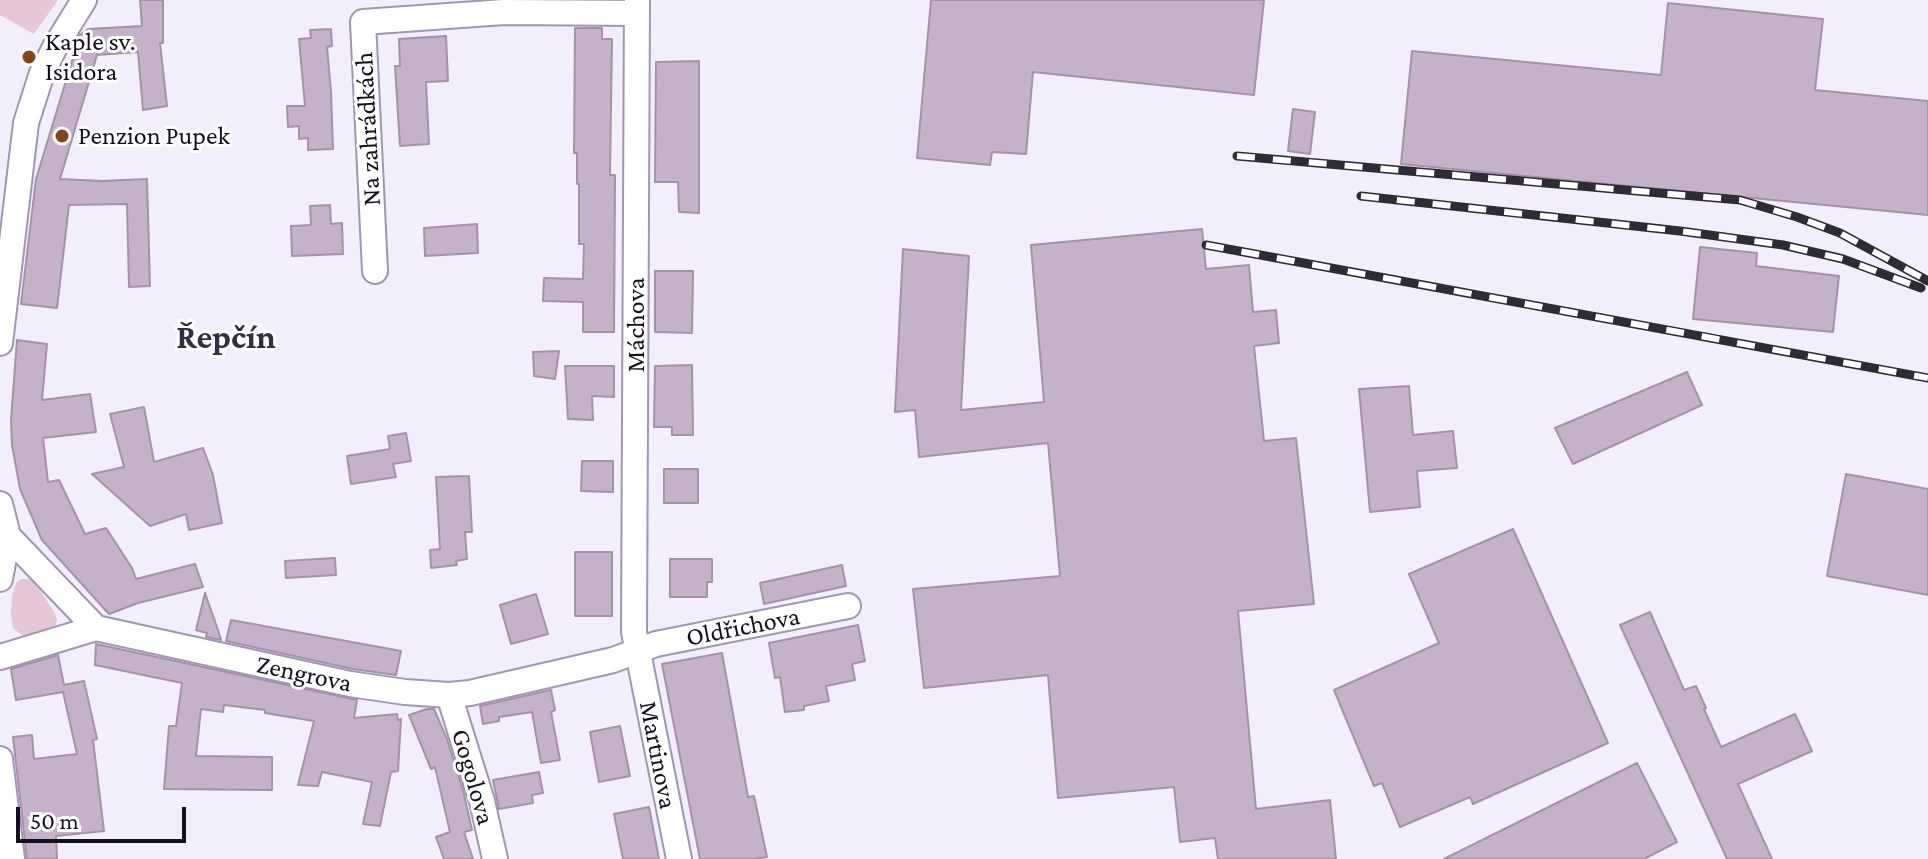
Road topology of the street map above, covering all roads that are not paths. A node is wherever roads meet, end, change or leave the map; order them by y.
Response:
1 (84, 0) edge
2 (637, 6) edge
3 (375, 271) dead end
4 (0, 343) edge
5 (0, 504) edge
6 (8, 536) junction
7 (0, 579) edge
8 (848, 606) dead end
9 (96, 628) junction
10 (638, 650) junction
11 (0, 657) edge
12 (449, 695) junction
13 (0, 759) edge
14 (1, 790) edge
15 (12, 859) edge
16 (495, 859) edge
17 (679, 859) edge

1 - 4 street
2 - 3 street, Na zahrádkách
2 - 10 street, Máchova
5 - 6 street
6 - 7 street
6 - 9 street
8 - 10 street, Oldřichova
9 - 11 street
9 - 12 street, Zengrova
10 - 12 street, Zengrova
10 - 17 street, Martinova
12 - 16 street, Gogolova
13 - 14 street
14 - 15 street

